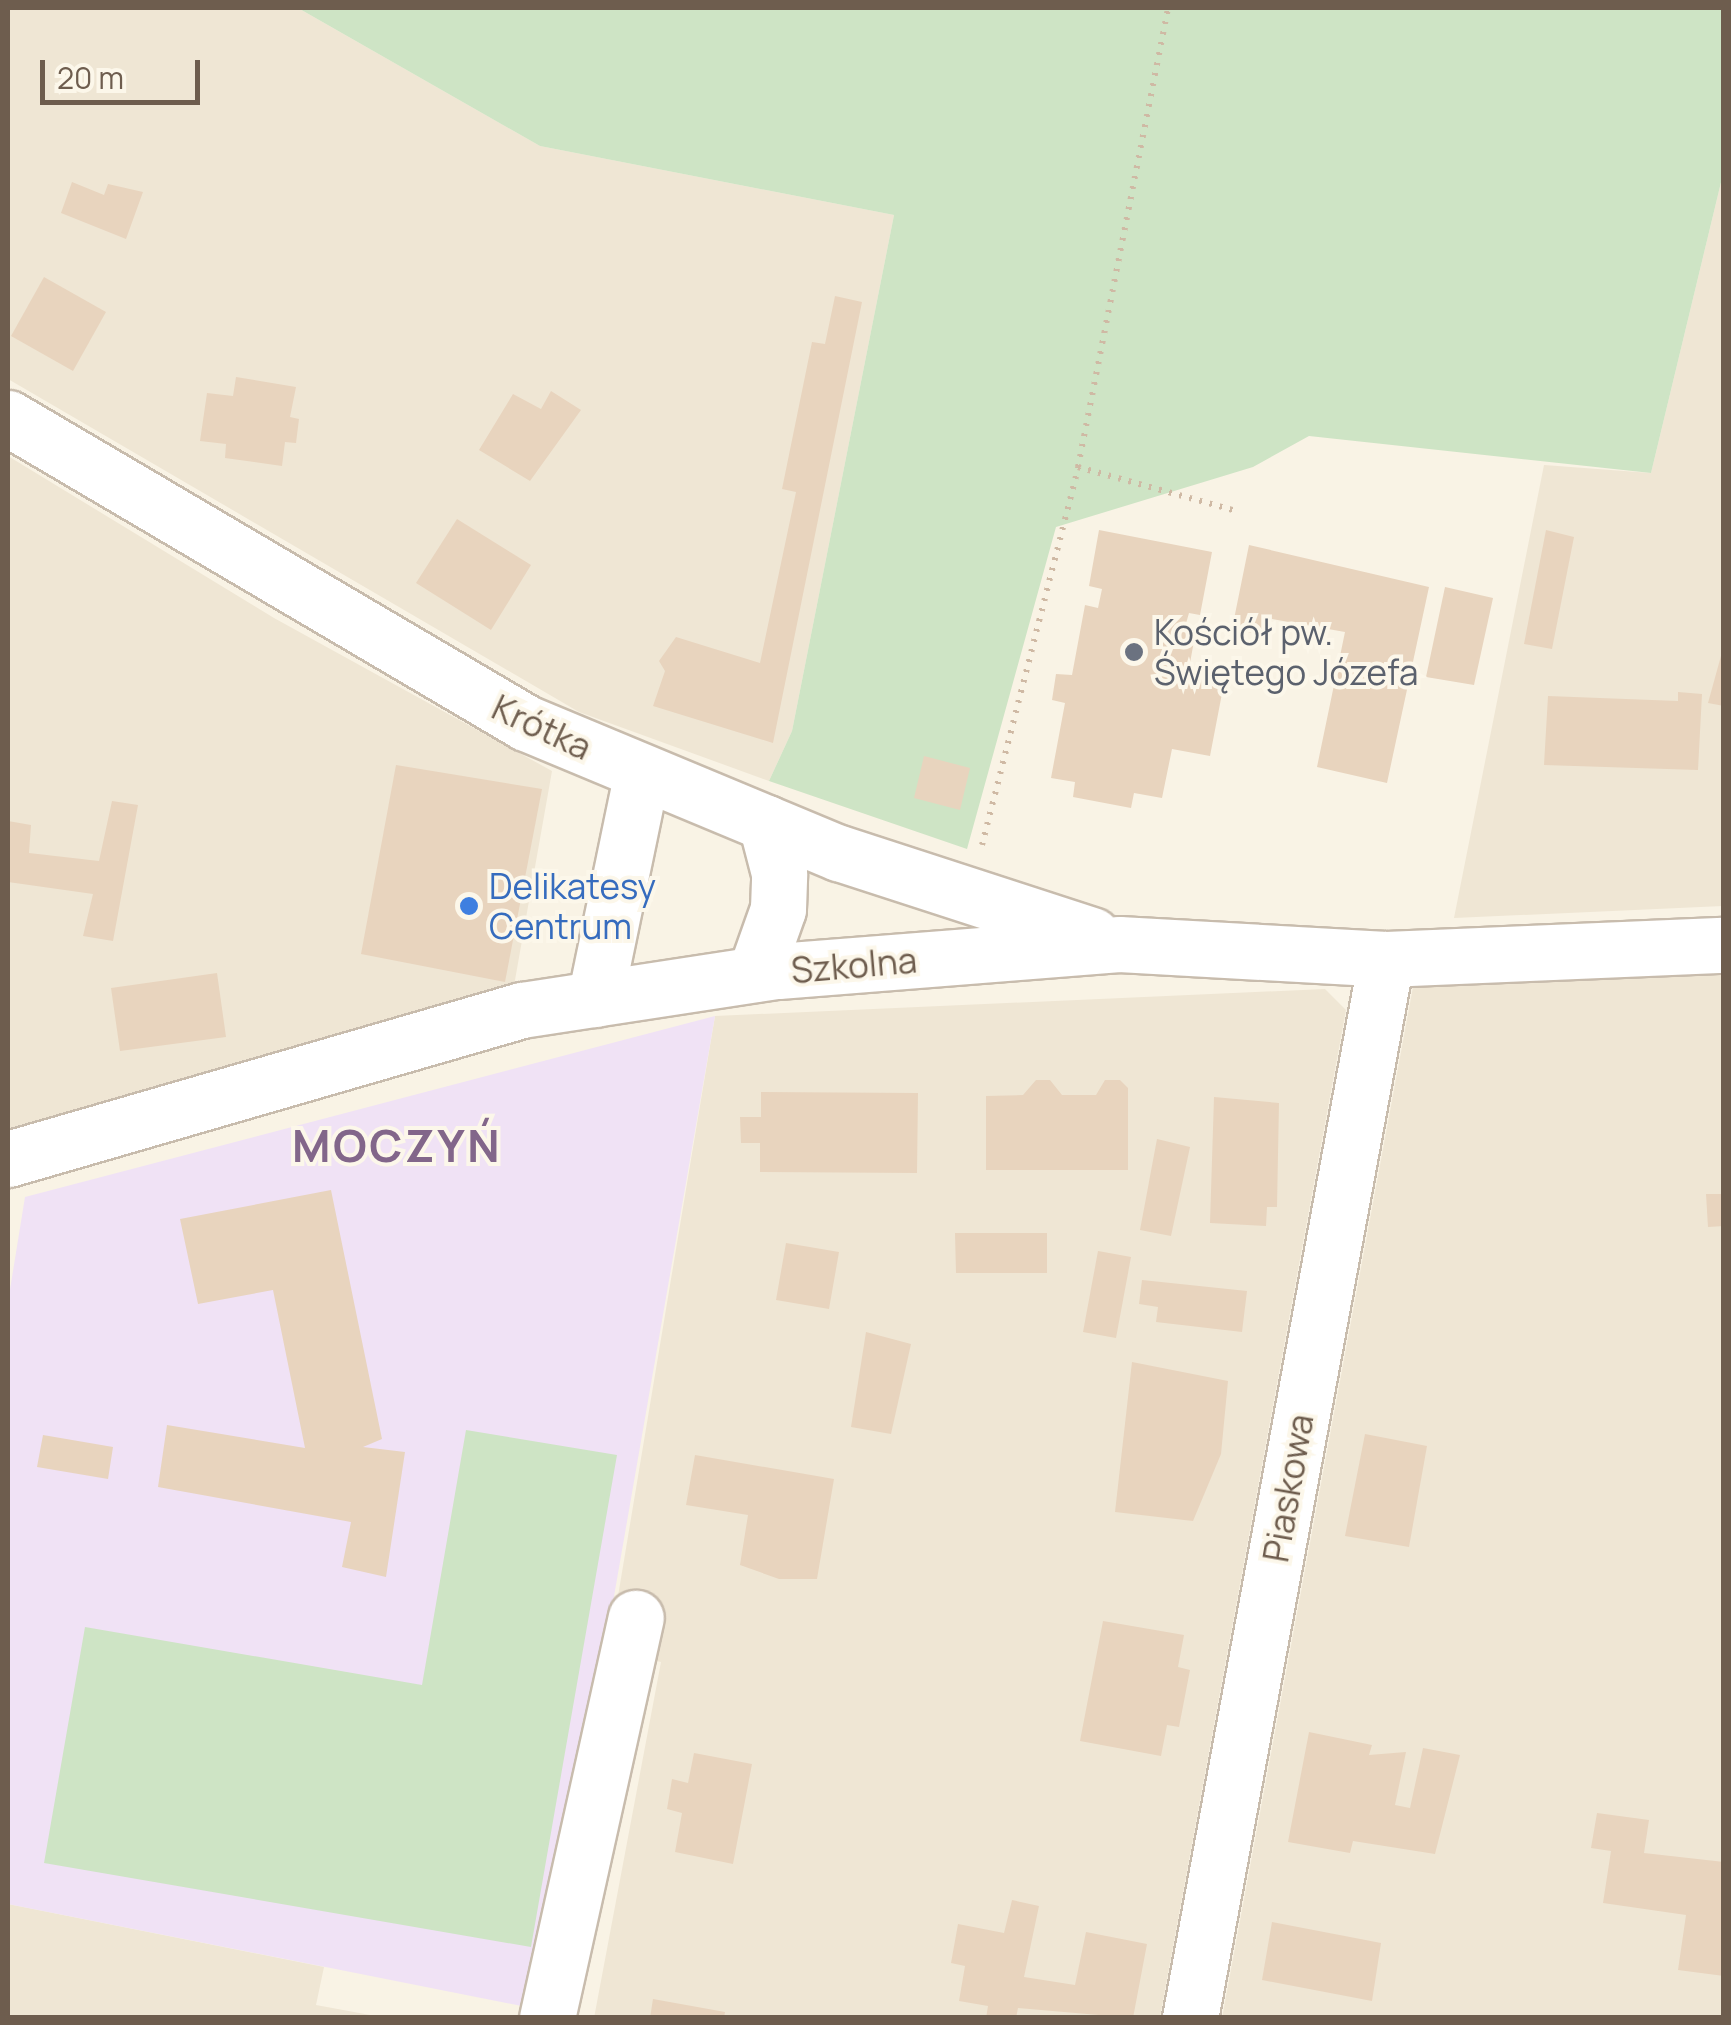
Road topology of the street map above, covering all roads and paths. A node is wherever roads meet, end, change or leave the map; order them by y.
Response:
1 (1168, 8) edge
2 (8, 418) edge
3 (1078, 467) junction
4 (1234, 510) dead end
5 (642, 773) junction
6 (766, 823) junction
7 (969, 895) junction
8 (1119, 944) junction
9 (1724, 944) edge
10 (1386, 959) junction
11 (755, 974) junction
12 (595, 999) junction
13 (8, 1159) edge
14 (636, 1618) dead end
15 (547, 2018) edge
16 (1190, 2018) edge

1 - 3 path
2 - 5 street, Krótka
3 - 4 path
3 - 7 path
5 - 6 street, Krótka
5 - 12 street
6 - 7 street, Krótka
6 - 11 street
7 - 8 street, Krótka
8 - 10 street, Szkolna
8 - 11 street, Szkolna
9 - 10 street, Szkolna
10 - 16 street, Piaskowa
11 - 12 street, Szkolna
12 - 13 street, Szkolna
14 - 15 street

